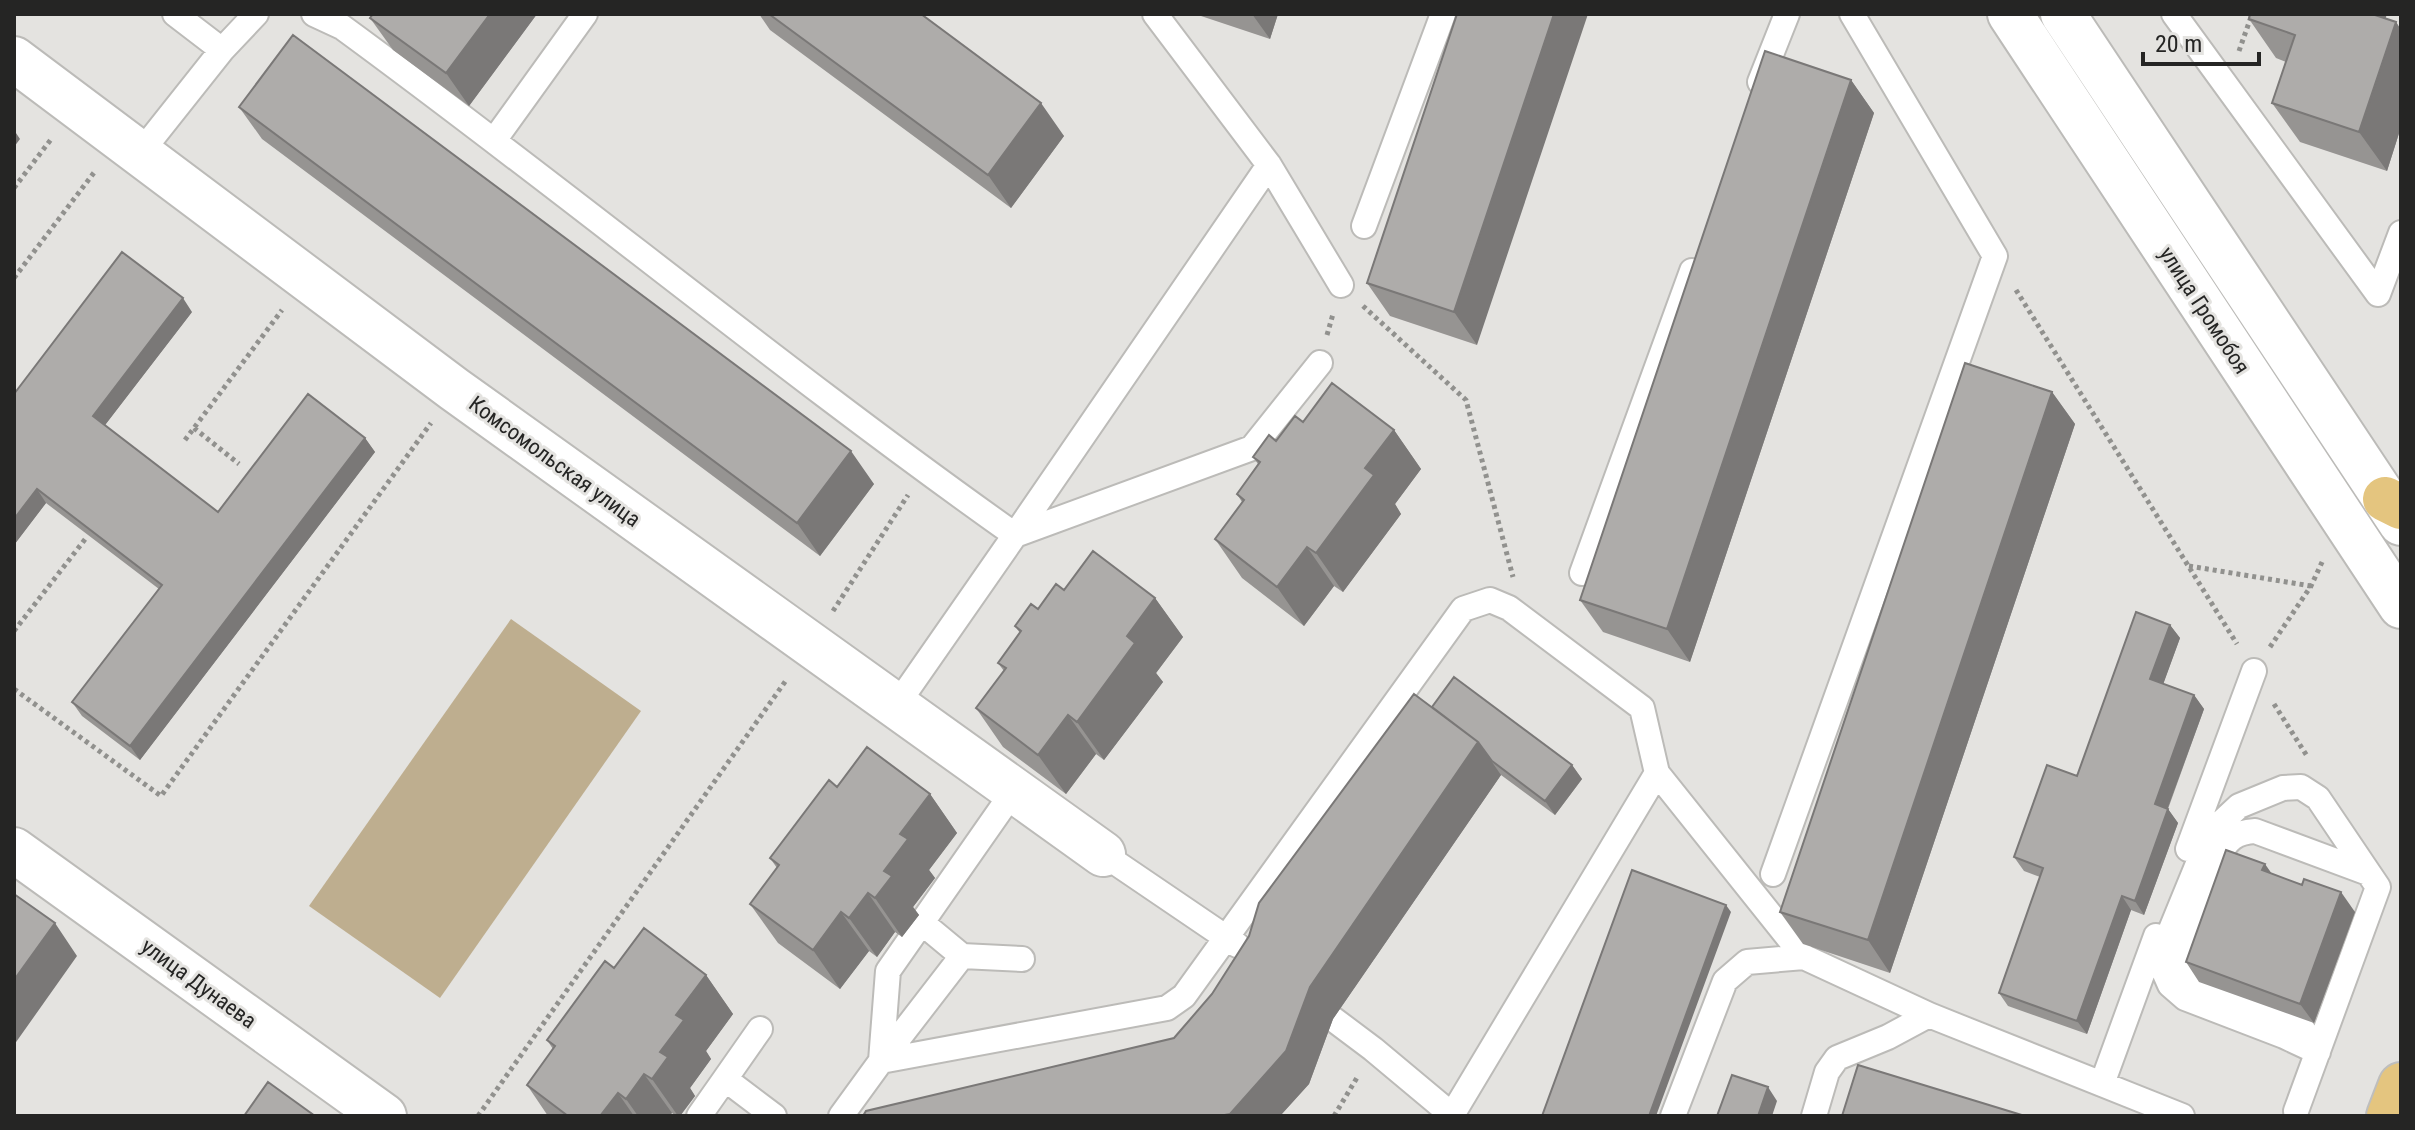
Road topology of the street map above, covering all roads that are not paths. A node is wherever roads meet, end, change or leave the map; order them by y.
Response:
1 (175, 14) edge
2 (256, 14) edge
3 (314, 14) edge
4 (585, 14) edge
5 (1155, 14) edge
6 (1443, 14) edge
7 (1787, 14) edge
8 (1852, 14) edge
9 (2010, 14) edge
10 (2063, 14) edge
11 (2174, 14) edge
12 (222, 50) junction
13 (14, 59) edge
14 (1750, 110) edge
15 (495, 139) junction
16 (130, 145) junction
17 (1269, 165) junction
18 (1364, 226) dead end
19 (2401, 233) edge
20 (1701, 245) edge
21 (1341, 285) road end
22 (1320, 363) road end
23 (2396, 510) edge
24 (1015, 535) junction
25 (1582, 573) dead end
26 (2401, 606) edge
27 (2254, 671) road end
28 (896, 706) junction
29 (1657, 773) junction
30 (1015, 789) junction
31 (14, 850) edge
32 (1103, 854) joint
33 (2368, 873) junction
34 (1773, 874) dead end
35 (921, 922) junction
36 (1226, 937) junction
37 (962, 956) junction
38 (1253, 956) edge
39 (1804, 957) junction
40 (1022, 959) dead end
41 (1929, 1015) junction
42 (1333, 1019) dead end
43 (760, 1029) dead end
44 (2319, 1049) junction
45 (881, 1061) junction
46 (725, 1079) junction
47 (2102, 1084) junction
48 (2401, 1085) edge
49 (2300, 1114) edge
50 (384, 1116) edge
51 (699, 1116) edge
52 (774, 1116) edge
53 (841, 1116) edge
54 (1452, 1116) edge
55 (1673, 1116) edge
56 (1814, 1116) edge
57 (2182, 1116) edge
58 (2389, 1116) edge

1 - 12 lane
2 - 12 lane
3 - 15 lane
4 - 15 lane
5 - 17 lane
6 - 18 lane
7 - 14 lane
8 - 34 lane
9 - 26 street, улица Громобоя
10 - 23 street, улица Громобоя
11 - 19 lane
12 - 16 lane
13 - 16 street, Комсомольская улица
15 - 24 lane
16 - 28 street, Комсомольская улица
17 - 21 lane
17 - 24 lane
20 - 25 lane
22 - 24 lane
24 - 28 lane
27 - 47 lane
28 - 30 street, Комсомольская улица
29 - 36 lane
29 - 39 lane
29 - 54 lane
30 - 32 street, Комсомольская улица
30 - 35 lane
31 - 50 street, улица Дунаева
32 - 36 lane
33 - 44 lane
33 - 44 lane
33 - 44 lane
35 - 37 lane
35 - 45 lane
36 - 38 lane
36 - 45 lane
37 - 40 lane
37 - 45 lane
39 - 41 lane
39 - 55 lane
41 - 47 lane
41 - 56 lane
42 - 54 lane
43 - 46 lane
44 - 49 lane
45 - 53 lane
46 - 51 lane
46 - 52 lane
47 - 57 lane
48 - 58 main road

